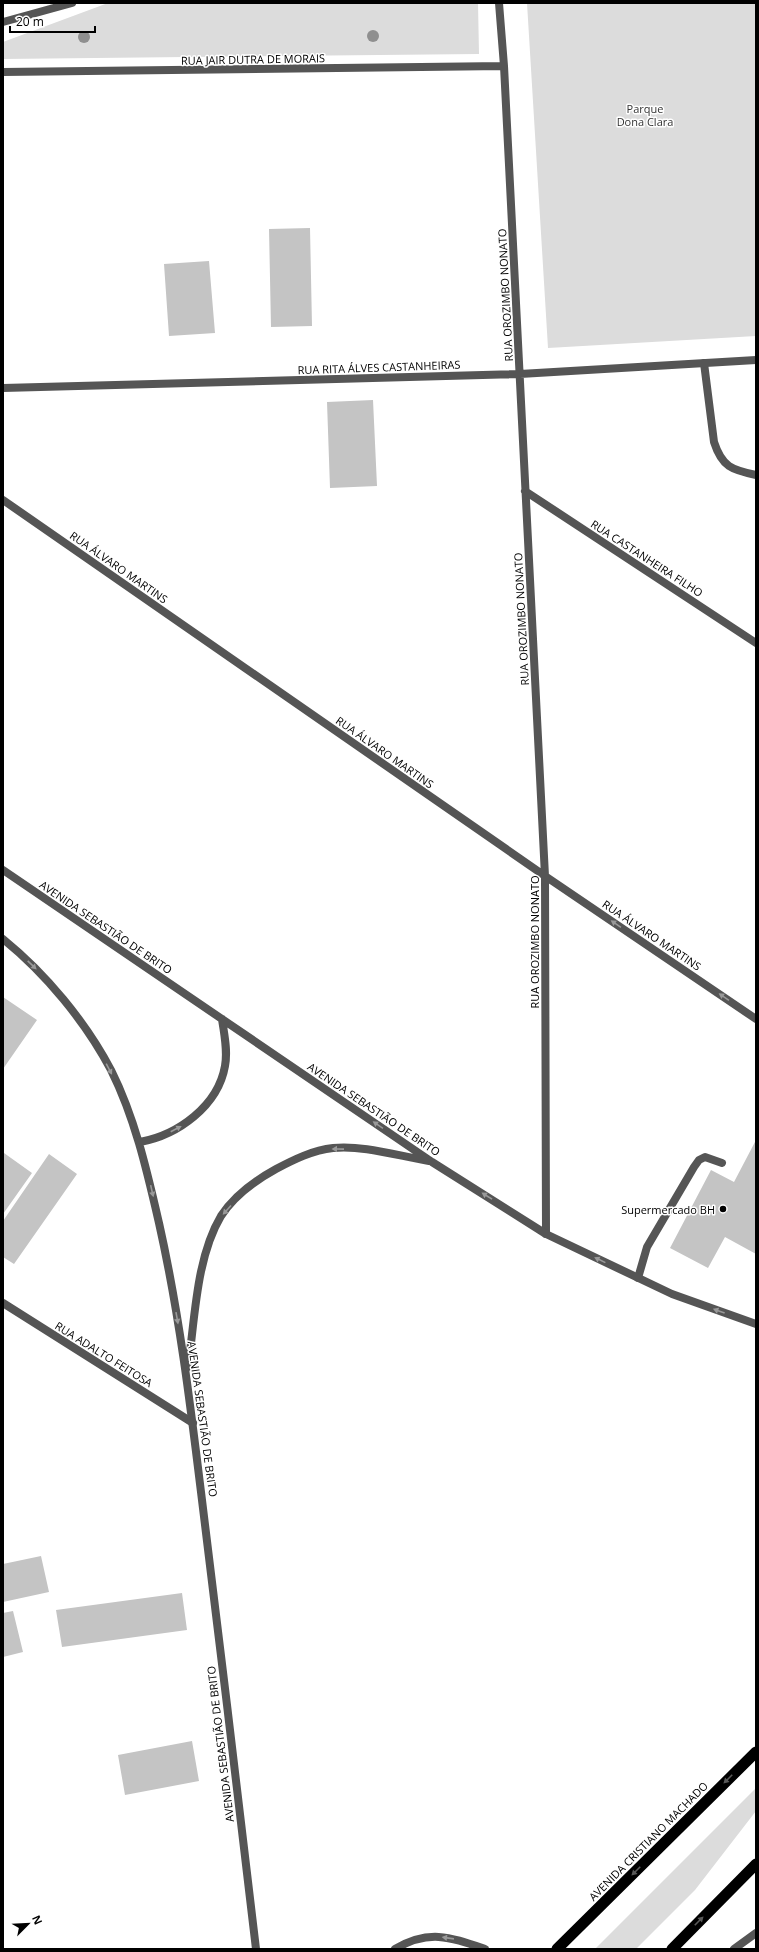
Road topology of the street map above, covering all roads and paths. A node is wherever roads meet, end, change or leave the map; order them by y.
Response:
1 (72, 3) edge
2 (499, 3) edge
3 (3, 22) edge
4 (504, 66) junction
5 (3, 72) edge
6 (756, 360) edge
7 (704, 363) junction
8 (520, 374) junction
9 (3, 388) edge
10 (756, 475) edge
11 (525, 491) junction
12 (3, 500) edge
13 (756, 643) edge
14 (3, 870) edge
15 (545, 876) junction
16 (3, 939) edge
17 (222, 1019) junction
18 (756, 1019) edge
19 (140, 1142) junction
20 (432, 1162) junction
21 (722, 1163) dead end
22 (546, 1234) junction
23 (638, 1278) junction
24 (3, 1303) edge
25 (756, 1324) edge
26 (187, 1376) junction
27 (193, 1423) junction
28 (756, 1752) edge
29 (756, 1864) edge
30 (756, 1933) edge
31 (256, 1949) edge
32 (395, 1949) edge
33 (485, 1949) edge
34 (557, 1949) edge
35 (672, 1949) edge
36 (734, 1949) edge

1 - 3 street
2 - 4 street, RUA OROZIMBO NONATO
4 - 5 street, RUA JAIR DUTRA DE MORAIS
4 - 8 street, RUA OROZIMBO NONATO
6 - 7 street, RUA RITA ÁLVES CASTANHEIRAS
7 - 8 street, RUA RITA ÁLVES CASTANHEIRAS
7 - 10 street
8 - 9 street, RUA RITA ÁLVES CASTANHEIRAS
8 - 11 street, RUA OROZIMBO NONATO
11 - 13 street, RUA CASTANHEIRA FILHO
11 - 15 street, RUA OROZIMBO NONATO
12 - 15 street, RUA ÁLVARO MARTINS
14 - 17 street, AVENIDA SEBASTIÃO DE BRITO
18 -> 15 street, RUA ÁLVARO MARTINS
15 - 22 street, RUA OROZIMBO NONATO
16 -> 19 street, AVENIDA SEBASTIÃO DE BRITO
19 -> 17 street
20 -> 17 street, AVENIDA SEBASTIÃO DE BRITO
19 -> 26 street, AVENIDA SEBASTIÃO DE BRITO
22 -> 20 street, AVENIDA SEBASTIÃO DE BRITO
20 -> 26 street
21 - 23 street
23 -> 22 street, AVENIDA SEBASTIÃO DE BRITO
25 -> 23 street, AVENIDA SEBASTIÃO DE BRITO
24 - 27 street, RUA ADALTO FEITOSA
26 - 27 street, AVENIDA SEBASTIÃO DE BRITO
27 - 31 street, AVENIDA SEBASTIÃO DE BRITO
28 -> 34 highway, AVENIDA CRISTIANO MACHADO
35 -> 29 highway
30 - 36 street
33 -> 32 street

